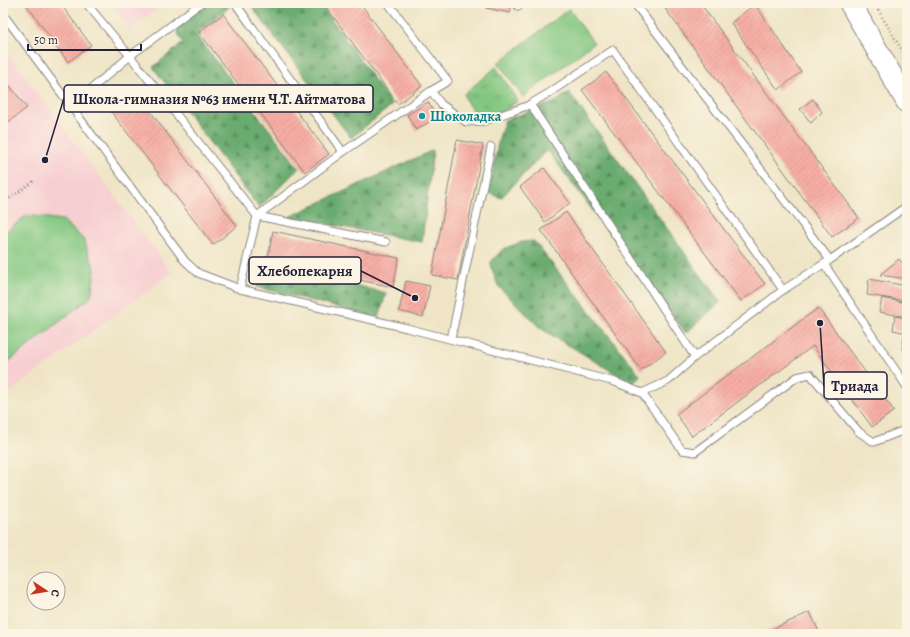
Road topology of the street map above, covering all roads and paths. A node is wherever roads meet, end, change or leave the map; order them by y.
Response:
1 (86, 3) edge
2 (201, 3) edge
3 (235, 3) edge
4 (388, 3) edge
5 (634, 3) edge
6 (850, 3) edge
7 (874, 3) edge
8 (3, 14) edge
9 (130, 56) junction
10 (907, 59) edge
11 (431, 91) junction
12 (907, 102) edge
13 (530, 104) junction
14 (71, 106) junction
15 (491, 147) dead end
16 (343, 152) junction
17 (34, 181) dead end
18 (3, 203) edge
19 (907, 206) edge
20 (257, 216) junction
21 (386, 242) dead end
22 (827, 262) junction
23 (240, 289) junction
24 (783, 290) junction
25 (451, 340) junction
26 (695, 357) junction
27 (907, 387) edge
28 (642, 393) junction
29 (907, 429) edge

1 - 9 lane
2 - 9 lane
3 - 16 lane
4 - 11 lane
5 - 22 lane
6 - 12 main road
7 - 10 path
8 - 14 lane
9 - 14 lane
9 - 20 lane
11 - 13 lane
11 - 16 lane
13 - 24 lane
13 - 26 lane
14 - 23 lane
15 - 25 lane
16 - 20 lane
17 - 18 path
19 - 22 lane
20 - 21 lane
20 - 23 lane
22 - 24 lane
22 - 27 lane
23 - 25 lane
24 - 26 lane
25 - 28 lane
26 - 28 lane
28 - 29 lane

